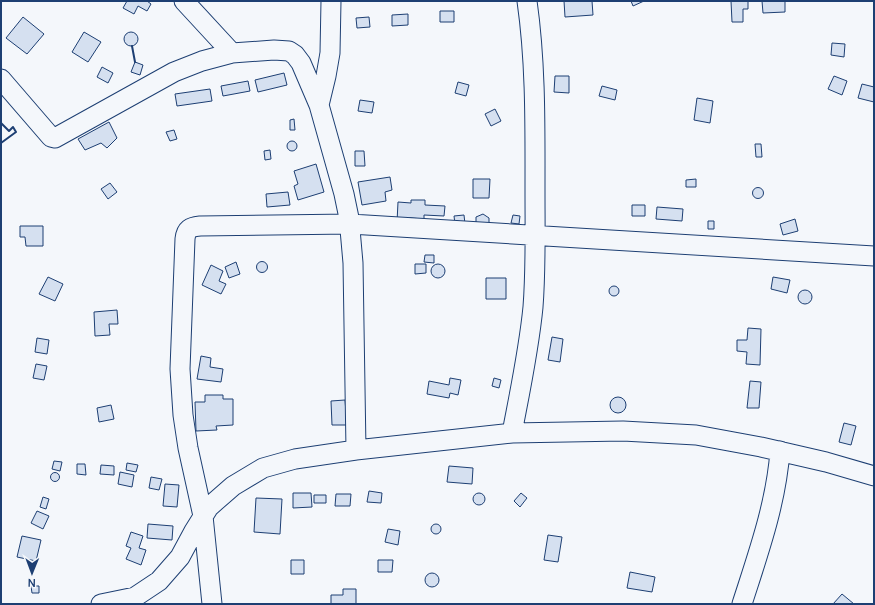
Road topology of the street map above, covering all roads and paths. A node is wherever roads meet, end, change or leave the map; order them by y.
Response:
1 (184, 1) edge
2 (330, 1) edge
3 (527, 1) edge
4 (232, 53) junction
5 (1, 79) edge
6 (319, 105) junction
7 (350, 224) junction
8 (535, 236) junction
9 (874, 256) edge
10 (512, 433) junction
11 (356, 450) junction
12 (780, 451) junction
13 (874, 476) edge
14 (203, 516) junction
15 (142, 601) edge
16 (100, 604) edge
17 (212, 604) edge
18 (742, 604) edge

1 - 4 street
2 - 6 street
3 - 8 street
4 - 5 street
4 - 6 street
6 - 7 street
7 - 8 street
7 - 11 street
7 - 14 street
8 - 9 street
8 - 10 street
10 - 11 street
10 - 12 street
11 - 14 street
12 - 13 street
12 - 18 street
14 - 15 street
14 - 17 street
15 - 16 street

